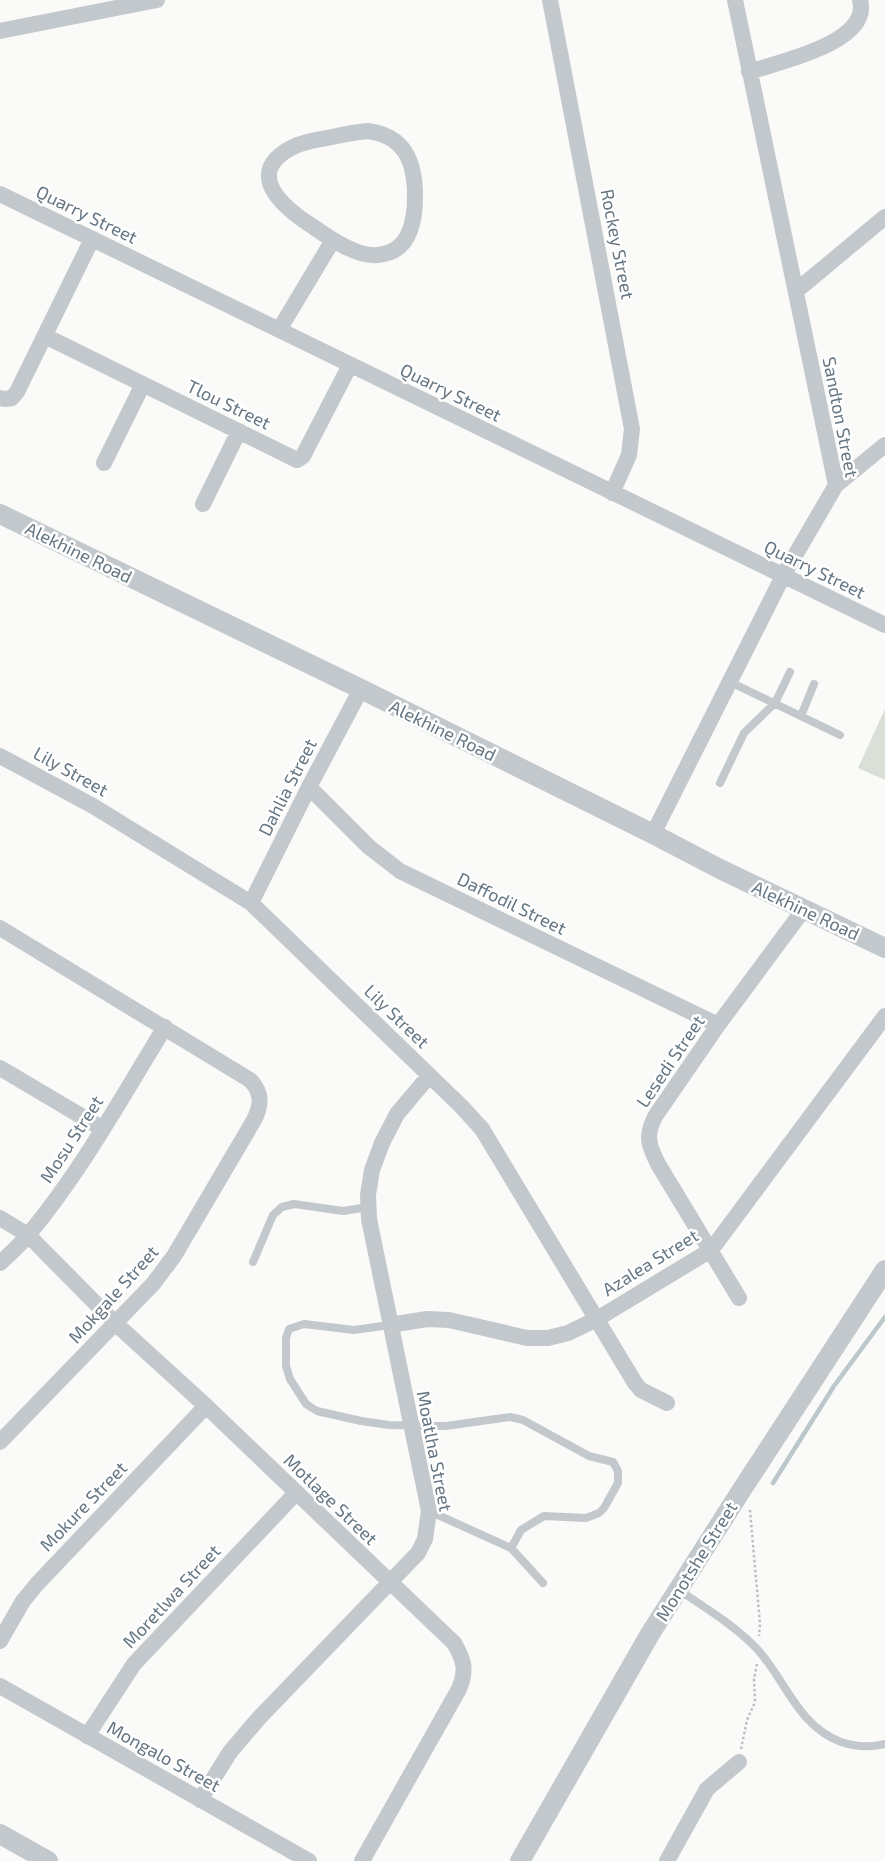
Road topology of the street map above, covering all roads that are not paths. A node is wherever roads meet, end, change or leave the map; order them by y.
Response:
1 (157, 0) edge
2 (550, 0) edge
3 (734, 0) edge
4 (860, 0) edge
5 (0, 31) edge
6 (749, 72) junction
7 (0, 194) edge
8 (885, 216) edge
9 (92, 239) junction
10 (333, 240) junction
11 (796, 291) junction
12 (279, 330) junction
13 (45, 336) junction
14 (350, 365) junction
15 (143, 384) junction
16 (0, 398) edge
17 (238, 431) junction
18 (885, 445) edge
19 (104, 463) dead end
20 (836, 485) junction
21 (612, 493) junction
22 (203, 504) dead end
23 (0, 514) edge
24 (783, 576) junction
25 (885, 625) edge
26 (790, 672) dead end
27 (730, 682) junction
28 (814, 684) dead end
29 (361, 689) junction
30 (775, 703) junction
31 (801, 716) junction
32 (840, 735) dead end
33 (0, 756) edge
34 (720, 782) dead end
35 (309, 787) junction
36 (654, 834) junction
37 (251, 903) junction
38 (804, 909) junction
39 (0, 928) edge
40 (885, 948) edge
41 (885, 1016) edge
42 (718, 1026) junction
43 (165, 1027) junction
44 (0, 1068) edge
45 (429, 1076) junction
46 (103, 1129) junction
47 (368, 1207) junction
48 (0, 1218) edge
49 (28, 1235) junction
50 (711, 1250) junction
51 (252, 1262) dead end
52 (0, 1263) edge
53 (885, 1270) edge
54 (739, 1298) dead end
55 (597, 1318) junction
56 (115, 1323) junction
57 (390, 1325) junction
58 (667, 1403) dead end
59 (206, 1406) junction
60 (410, 1424) junction
61 (0, 1442) edge
62 (296, 1493) junction
63 (429, 1511) junction
64 (511, 1548) junction
65 (390, 1583) junction
66 (543, 1583) dead end
67 (680, 1590) junction
68 (0, 1641) edge
69 (0, 1686) edge
70 (87, 1736) junction
71 (885, 1744) edge
72 (739, 1762) road end
73 (200, 1800) junction
74 (0, 1834) edge
75 (48, 1861) edge
76 (308, 1861) edge
77 (362, 1861) edge
78 (520, 1861) edge
79 (667, 1861) edge

1 - 5 street
2 - 21 street, Rockey Street
3 - 6 street, Sandton Street
4 - 6 street
6 - 11 street, Sandton Street
7 - 9 street, Quarry Street
8 - 11 street
9 - 12 street, Quarry Street
9 - 13 street
10 - 10 street
10 - 12 street
11 - 20 street, Sandton Street
12 - 14 street, Quarry Street
13 - 15 street, Tlou Street
13 - 16 street
14 - 17 street, Tlou Street
14 - 21 street, Quarry Street
15 - 17 street, Tlou Street
15 - 19 street
17 - 22 street
18 - 20 street
20 - 24 street, Sandton Street
21 - 24 street, Quarry Street
23 - 29 street, Alekhine Road
24 - 25 street, Quarry Street
24 - 27 street, Sandton Street
26 - 30 lane
27 - 30 lane
27 - 36 street, Sandton Street
28 - 31 lane
29 - 35 street, Dahlia Street
29 - 36 street, Alekhine Road
30 - 31 lane
30 - 34 lane
31 - 32 lane
33 - 37 street, Lily Street
35 - 37 street, Dahlia Street
35 - 42 street, Daffodil Street
36 - 38 street, Alekhine Road
37 - 45 street, Lily Street
38 - 40 street, Alekhine Road
38 - 42 street, Lesedi Street
39 - 43 street
41 - 50 street, Azalea Street
42 - 50 street, Lesedi Street
43 - 46 street, Mosu Street
43 - 56 street, Mokgale Street
44 - 46 street
45 - 47 street, Moatlha Street
45 - 55 street, Lily Street
46 - 49 street, Mosu Street
47 - 51 lane
47 - 57 street, Moatlha Street
48 - 49 street, Motlage Street
49 - 52 street, Mosu Street
49 - 56 street, Motlage Street
50 - 54 street, Lesedi Street
50 - 55 street, Azalea Street
53 - 67 street, Monotshe Street
55 - 57 street, Azalea Street
55 - 58 street, Lily Street
56 - 59 street, Motlage Street
56 - 61 street, Mokgale Street
57 - 60 street, Moatlha Street
57 - 60 lane
59 - 62 street, Motlage Street
59 - 68 street, Mokure Street
60 - 63 street, Moatlha Street
60 - 64 lane
62 - 65 street, Motlage Street
62 - 70 street, Moretlwa Street
63 - 64 lane
63 - 65 street, Moatlha Street
64 - 66 lane
65 - 73 street, Moatlha Street
65 - 77 street, Motlage Street
67 - 71 lane
67 - 78 street, Monotshe Street
69 - 70 street, Mongalo Street
70 - 73 street, Mongalo Street
72 - 79 street
73 - 76 street, Mongalo Street
74 - 75 street

